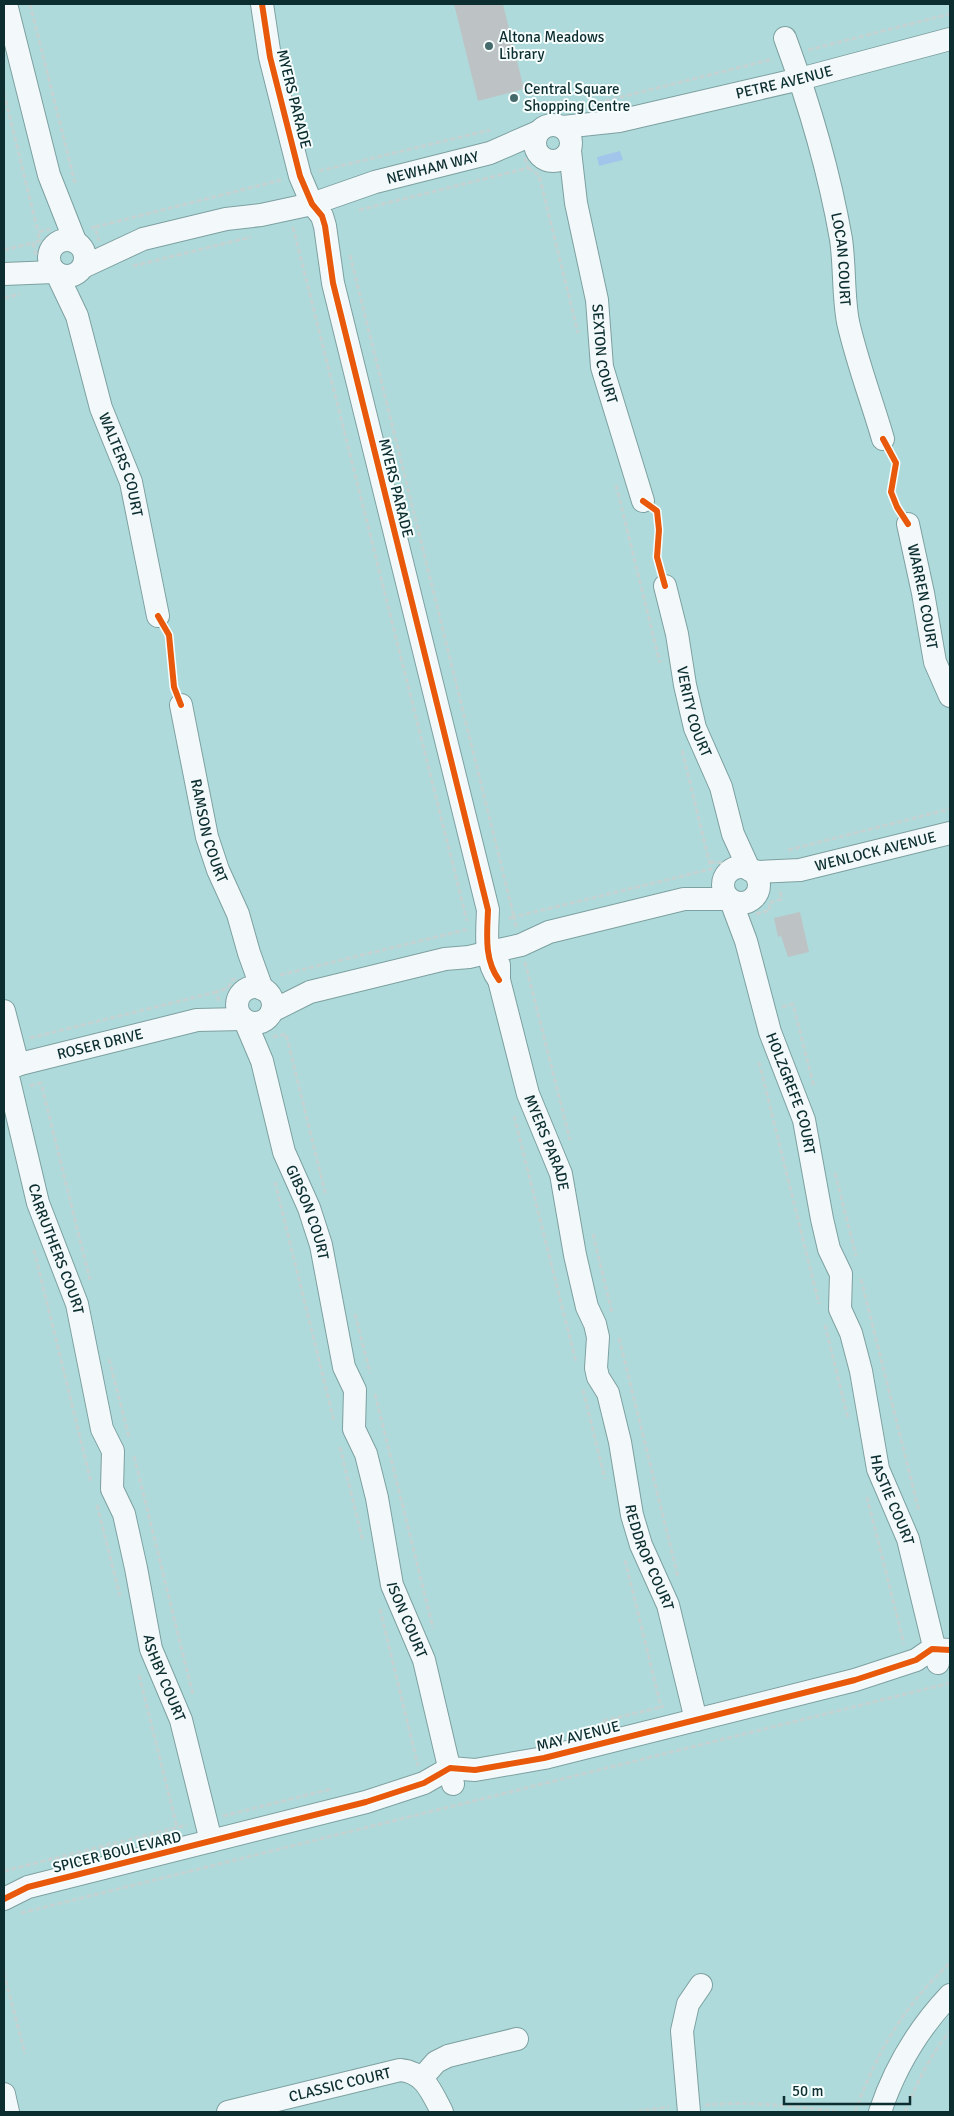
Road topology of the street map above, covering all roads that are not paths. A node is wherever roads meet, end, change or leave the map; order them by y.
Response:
1 (6, 4) edge
2 (262, 4) edge
3 (950, 39) edge
4 (788, 46) road end
5 (800, 79) junction
6 (619, 122) junction
7 (563, 128) junction
8 (538, 132) junction
9 (570, 150) junction
10 (490, 153) junction
11 (534, 159) junction
12 (309, 198) junction
13 (576, 203) junction
14 (143, 239) junction
15 (58, 250) junction
16 (5, 274) edge
17 (883, 439) dead end
18 (644, 501) dead end
19 (908, 524) dead end
20 (664, 586) dead end
21 (158, 616) dead end
22 (950, 696) edge
23 (181, 705) dead end
24 (950, 833) edge
25 (740, 885) junction
26 (492, 932) junction
27 (257, 1002) junction
28 (4, 1011) edge
29 (9, 1067) edge
30 (851, 1333) joint
31 (608, 1393) joint
32 (366, 1454) joint
33 (124, 1514) joint
34 (944, 1657) edge
35 (696, 1720) junction
36 (452, 1776) junction
37 (211, 1841) junction
38 (28, 1887) junction
39 (4, 1888) edge
40 (9, 1907) edge
41 (701, 1985) dead end
42 (950, 1995) edge
43 (517, 2039) dead end
44 (422, 2078) junction
45 (4, 2094) edge
46 (689, 2109) edge
47 (8, 2112) edge
48 (228, 2112) edge
49 (442, 2112) edge
50 (880, 2112) edge

1 - 15 street, WALTERS COURT
2 - 12 street, MYERS PARADE
3 - 5 street, PETRE AVENUE
4 - 5 street, LOCAN COURT
5 - 6 street, PETRE AVENUE
5 - 17 street, LOCAN COURT
6 - 7 street, PETRE AVENUE
6 - 9 street, PETRE AVENUE
7 - 8 street
7 - 9 street
8 - 10 street, NEWHAM WAY
8 - 11 street
9 - 11 street
9 - 13 street, SEXTON COURT
10 - 11 street, NEWHAM WAY
10 - 12 street, NEWHAM WAY
11 - 13 street, SEXTON COURT
12 - 14 street, NEWHAM WAY
12 - 26 street, MYERS PARADE
13 - 18 street, SEXTON COURT
14 - 15 street, NEWHAM WAY
14 - 15 street, NEWHAM WAY
15 - 16 street, NEWHAM WAY
15 - 21 street, WALTERS COURT
19 - 22 street, WARREN COURT
20 - 25 street, VERITY COURT
23 - 27 street, RAMSON COURT
24 - 25 street, WENLOCK AVENUE
25 - 26 street, WENLOCK AVENUE
25 - 30 street, HOLZGREFE COURT
26 - 27 street, ROSER DRIVE
26 - 31 street, MYERS PARADE
27 - 29 street, ROSER DRIVE
27 - 32 street, GIBSON COURT
28 - 29 street, CARRUTHERS COURT
29 - 33 street, CARRUTHERS COURT
30 - 34 street, HASTIE COURT
31 - 35 street, REDDROP COURT
32 - 36 street, ISON COURT
33 - 37 street, ASHBY COURT
34 - 35 street, MAY AVENUE
35 - 36 street, MAY AVENUE
36 - 37 street, MAY AVENUE
37 - 38 street, SPICER BOULEVARD
38 - 39 street, SPICER BOULEVARD
38 - 40 street, SPICER BOULEVARD
41 - 46 street
42 - 50 street
43 - 44 street
44 - 48 street, CLASSIC COURT
44 - 49 street
45 - 47 street

